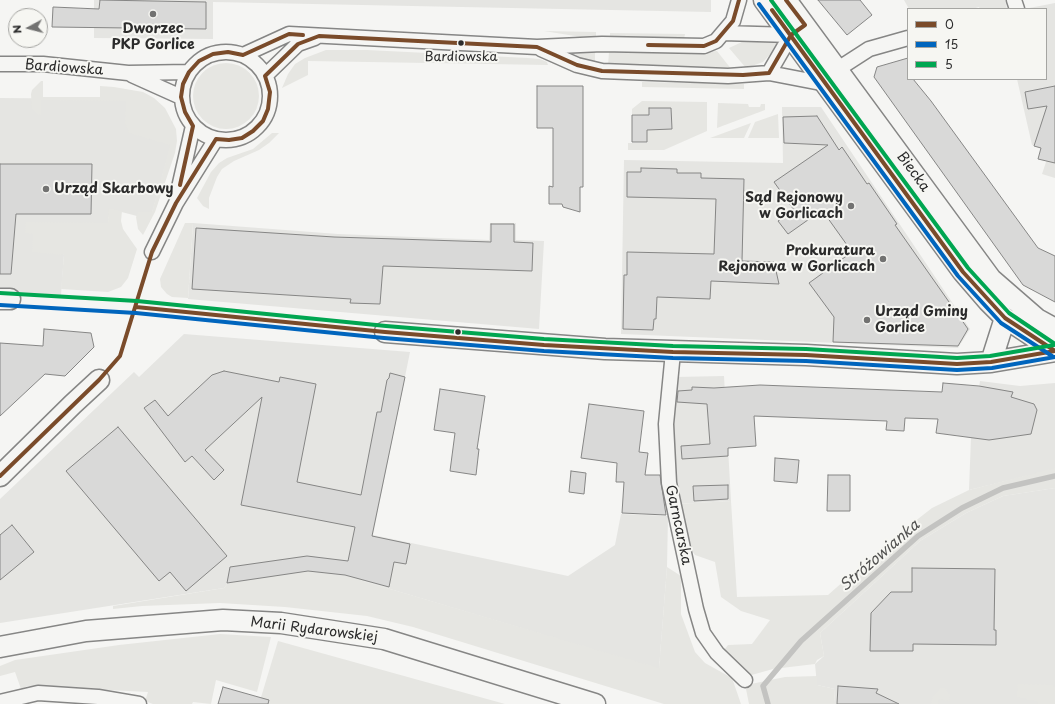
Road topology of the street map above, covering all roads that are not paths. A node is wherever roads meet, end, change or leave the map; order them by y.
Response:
1 (739, 0) edge
2 (764, 0) edge
3 (786, 0) edge
4 (798, 30) junction
5 (723, 33) junction
6 (319, 36) junction
7 (907, 38) edge
8 (537, 47) junction
9 (243, 55) junction
10 (0, 64) edge
11 (189, 72) junction
12 (128, 73) junction
13 (769, 73) junction
14 (265, 76) junction
15 (832, 77) junction
16 (182, 97) junction
17 (193, 126) junction
18 (216, 139) junction
19 (176, 203) junction
20 (152, 252) dead end
21 (1005, 318) junction
22 (1055, 329) edge
23 (385, 332) dead end
24 (1055, 351) edge
25 (673, 352) junction
26 (991, 362) junction
27 (99, 380) dead end
28 (0, 476) edge
29 (0, 647) edge
30 (745, 680) dead end
31 (0, 702) edge
32 (139, 704) edge
33 (595, 704) edge

1 - 5 street
2 - 4 street, Biecka
3 - 4 street, Biecka
4 - 5 street
4 - 13 street
4 - 15 street, Biecka
5 - 8 street
6 - 8 street
6 - 9 street
6 - 14 street
7 - 15 street
8 - 13 street
9 - 11 street
9 - 14 street
10 - 12 street, Bardiowska
11 - 12 street, Bardiowska
11 - 16 street
12 - 16 street, Bardiowska
13 - 15 street
14 - 18 street
15 - 21 street, Biecka
15 - 22 street, Biecka
16 - 17 street
17 - 18 street
17 - 19 street
18 - 19 street
19 - 20 street
21 - 24 street, Biecka
21 - 26 street
23 - 25 street
24 - 26 street
25 - 26 street
25 - 30 street, Garncarska
27 - 28 street
29 - 33 street, Marii Rydarowskiej
31 - 32 street

